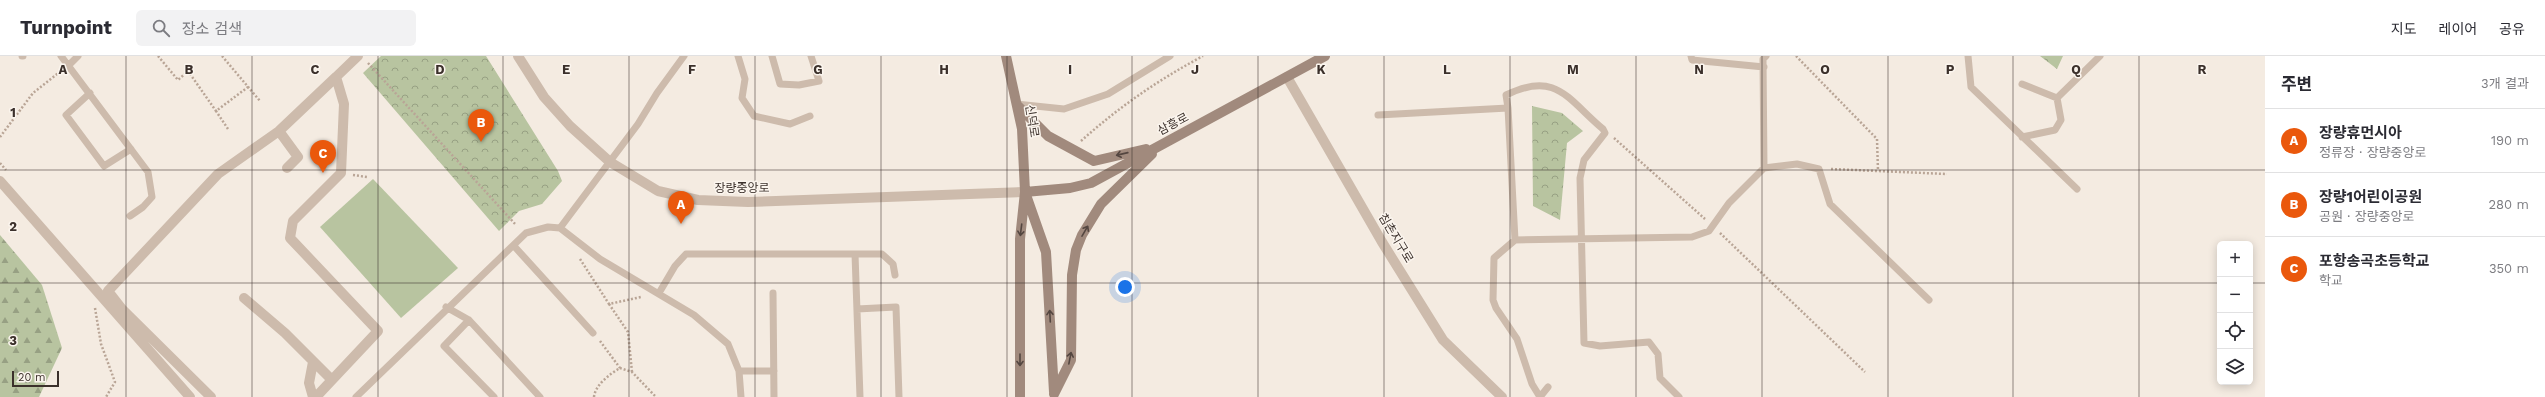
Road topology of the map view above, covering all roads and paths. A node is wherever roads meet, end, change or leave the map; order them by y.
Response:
1 (61, 56) edge
2 (78, 56) edge
3 (158, 56) edge
4 (222, 56) edge
5 (358, 56) edge
6 (518, 56) edge
7 (684, 56) edge
8 (738, 56) edge
9 (772, 56) edge
10 (811, 56) edge
11 (1006, 56) edge
12 (1170, 56) edge
13 (1203, 56) edge
14 (1325, 56) edge
15 (1691, 56) edge
16 (1766, 56) edge
17 (1796, 56) edge
18 (1968, 56) edge
19 (2100, 56) edge
20 (368, 63) dead end
21 (69, 65) junction
22 (1764, 68) junction
23 (336, 77) junction
24 (1287, 77) junction
25 (2022, 84) dead end
26 (248, 87) junction
27 (90, 93) junction
28 (2057, 98) junction
29 (260, 101) dead end
30 (1016, 104) junction
31 (1508, 108) junction
32 (216, 111) junction
33 (1378, 115) dead end
34 (810, 116) dead end
35 (228, 129) dead end
36 (1603, 129) junction
37 (279, 131) junction
38 (0, 137) edge
39 (2022, 137) junction
40 (1080, 142) dead end
41 (1160, 146) junction
42 (131, 149) junction
43 (610, 162) junction
44 (287, 168) dead end
45 (1764, 168) junction
46 (1814, 168) junction
47 (1878, 171) junction
48 (1947, 174) dead end
49 (0, 181) edge
50 (2077, 189) dead end
51 (1025, 192) junction
52 (130, 216) dead end
53 (1713, 225) junction
54 (516, 226) dead end
55 (560, 228) junction
56 (1582, 237) junction
57 (1514, 240) junction
58 (514, 246) junction
59 (855, 254) junction
60 (576, 257) dead end
61 (895, 275) dead end
62 (659, 293) junction
63 (773, 293) dead end
64 (244, 298) dead end
65 (1929, 300) dead end
66 (609, 304) junction
67 (94, 306) dead end
68 (446, 307) junction
69 (857, 309) junction
70 (469, 320) junction
71 (593, 333) joint
72 (313, 362) junction
73 (620, 368) junction
74 (739, 371) junction
75 (774, 371) junction
76 (632, 372) junction
77 (1865, 372) dead end
78 (332, 380) junction
79 (1548, 387) dead end
80 (1054, 395) edge
81 (106, 397) edge
82 (190, 397) edge
83 (211, 397) edge
84 (314, 397) edge
85 (356, 397) edge
86 (494, 397) edge
87 (540, 397) edge
88 (594, 397) edge
89 (656, 397) edge
90 (741, 397) edge
91 (774, 397) edge
92 (860, 397) edge
93 (899, 397) edge
94 (1020, 397) edge
95 (1502, 397) edge
96 (1540, 397) edge
97 (1679, 397) edge

1 - 21 lane
2 - 21 lane
3 - 32 path
4 - 26 path
5 - 23 street
6 - 43 street, 장량중앙로
7 - 43 lane
8 - 34 lane
9 - 10 lane
11 - 30 main road, 신덕로
12 - 30 lane
13 - 40 path
14 - 24 main road, 삼흥로
15 - 22 lane
16 - 22 lane
17 - 47 path
18 - 39 lane
19 - 28 lane
20 - 54 path
21 - 27 lane
21 - 38 path
22 - 45 lane
23 - 37 street
23 - 78 street
24 - 41 main road, 삼흥로
24 - 95 street, 침촌지구로
25 - 28 lane
26 - 29 path
26 - 32 path
27 - 42 lane
27 - 42 lane
28 - 39 lane
41 -> 30 main road
30 - 51 main road, 신덕로
31 - 33 lane
31 - 36 lane
31 - 57 lane
32 - 35 path
36 - 53 path
36 - 56 lane
37 - 44 street
37 - 83 street
39 - 50 lane
41 - 51 main road, 삼흥로
80 -> 41 main road
42 - 52 lane
43 - 51 street, 장량중앙로
43 - 55 lane
45 - 46 lane
45 - 53 lane
46 - 47 path
46 - 65 lane
47 - 48 path
49 - 82 street
80 -> 51 main road
51 -> 94 main road
53 - 56 lane
53 - 77 path
55 - 58 lane
55 - 62 lane
56 - 57 lane
56 - 97 lane
57 - 96 lane
58 - 68 lane
58 - 71 lane
59 - 61 lane
59 - 62 lane
59 - 69 lane
60 - 66 path
62 - 66 path
62 - 74 lane
63 - 75 lane
64 - 72 street
66 - 76 path
67 - 81 path
68 - 70 lane
68 - 85 lane
69 - 92 lane
69 - 93 lane
70 - 86 lane
70 - 87 lane
71 - 73 path
72 - 78 street
72 - 84 street
73 - 76 path
73 - 88 path
74 - 75 lane
74 - 90 lane
75 - 91 lane
76 - 89 path
78 - 84 street
79 - 96 lane

